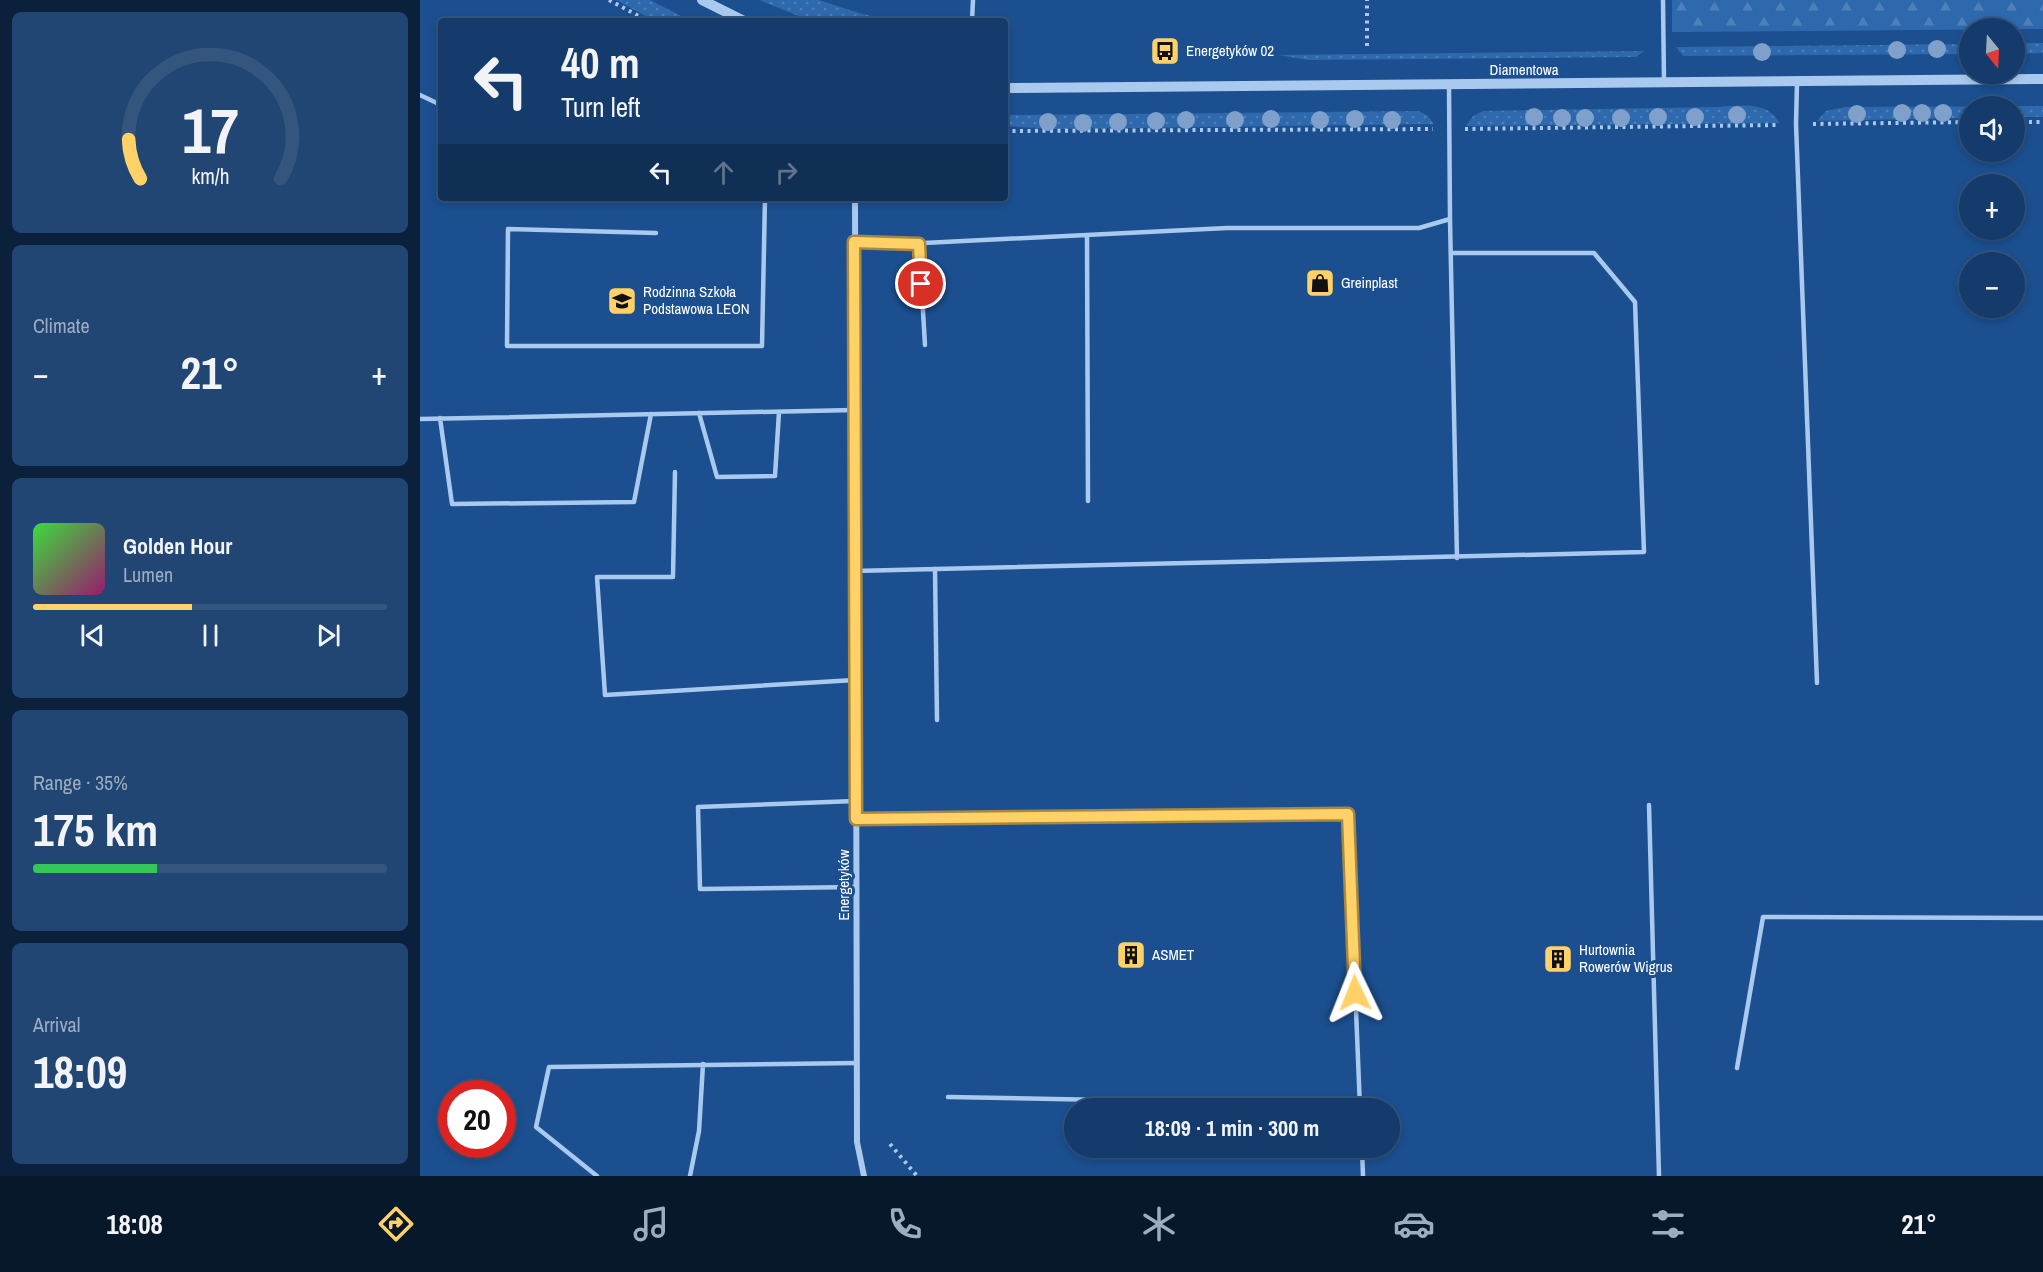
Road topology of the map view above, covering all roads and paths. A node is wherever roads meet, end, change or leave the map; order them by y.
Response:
1 (609, 0) edge
2 (702, 0) edge
3 (973, 0) edge
4 (1367, 0) edge
5 (1663, 0) edge
6 (642, 18) edge
7 (738, 18) edge
8 (972, 18) edge
9 (1367, 46) dead end
10 (2043, 79) edge
11 (1797, 82) junction
12 (1664, 84) junction
13 (1449, 86) junction
14 (1008, 88) edge
15 (420, 95) edge
16 (438, 104) edge
17 (1959, 122) edge
18 (2025, 122) edge
19 (2043, 122) edge
20 (1796, 124) junction
21 (1449, 129) junction
22 (1008, 131) edge
23 (765, 201) edge
24 (855, 201) edge
25 (1450, 219) junction
26 (656, 233) dead end
27 (1087, 235) junction
28 (854, 242) junction
29 (919, 244) junction
30 (1451, 253) junction
31 (926, 345) dead end
32 (854, 410) junction
33 (779, 412) junction
34 (699, 413) junction
35 (651, 414) junction
36 (440, 418) junction
37 (420, 419) edge
38 (675, 472) dead end
39 (1088, 501) dead end
40 (1457, 558) junction
41 (935, 569) junction
42 (854, 571) junction
43 (855, 680) junction
44 (1818, 682) dead end
45 (937, 720) dead end
46 (855, 801) junction
47 (1649, 805) dead end
48 (856, 819) junction
49 (856, 887) junction
50 (2043, 918) edge
51 (857, 1063) junction
52 (703, 1064) junction
53 (1737, 1068) dead end
54 (948, 1097) dead end
55 (1360, 1098) edge
56 (1064, 1100) edge
57 (890, 1144) dead end
58 (1362, 1158) edge
59 (597, 1176) edge
60 (690, 1176) edge
61 (864, 1176) edge
62 (917, 1176) edge
63 (1363, 1176) edge
64 (1659, 1176) edge

1 - 6 path
2 - 7 street
3 - 8 lane
4 - 9 path
5 - 12 lane
10 - 11 street, Diamentowa
11 - 12 street, Diamentowa
11 - 20 lane
12 - 13 street, Diamentowa
13 - 14 street, Diamentowa
13 - 21 lane
15 - 16 lane
17 - 20 path
18 - 19 path
20 - 21 path
20 - 44 lane
21 - 22 path
21 - 25 lane
23 - 26 lane
24 - 28 street, Energetyków
25 - 27 lane
25 - 30 lane
27 - 29 lane
27 - 39 lane
28 - 29 lane
28 - 32 street, Energetyków
29 - 31 lane
30 - 40 lane
30 - 40 lane
32 - 33 lane
32 - 42 street, Energetyków
33 - 34 lane
33 - 34 lane
34 - 35 lane
35 - 36 lane
35 - 36 lane
36 - 37 lane
38 - 43 lane
40 - 41 lane
41 - 42 lane
41 - 45 lane
42 - 43 street, Energetyków
43 - 46 street, Energetyków
46 - 48 street, Energetyków
46 - 49 lane
47 - 64 lane
48 - 49 street, Energetyków
48 - 55 lane
49 - 51 street, Energetyków
50 - 53 lane
51 - 52 lane
51 - 61 street, Energetyków
52 - 59 lane
52 - 60 lane
54 - 56 lane
57 - 62 path
58 - 63 lane

